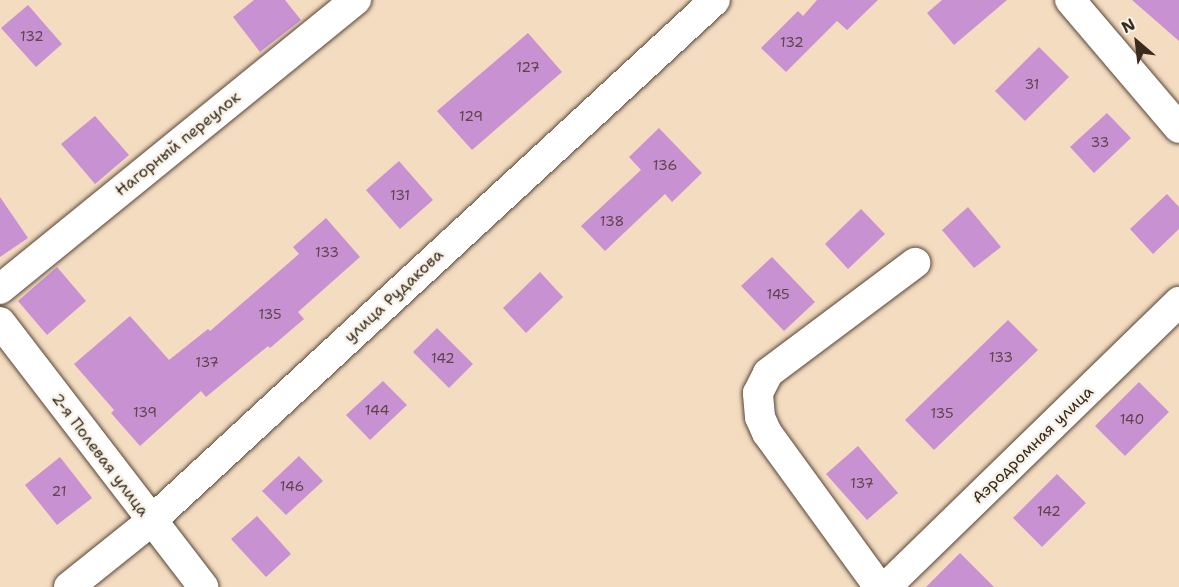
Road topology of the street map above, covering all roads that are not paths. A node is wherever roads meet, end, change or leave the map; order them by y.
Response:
1 (357, 0) edge
2 (715, 0) edge
3 (1070, 0) edge
4 (1179, 128) edge
5 (915, 263) dead end
6 (0, 289) edge
7 (1179, 302) edge
8 (0, 322) edge
9 (150, 522) junction
10 (69, 587) edge
11 (202, 587) edge
12 (879, 587) edge
13 (886, 587) edge

1 - 6 street, Нагорный переулок
2 - 9 street, улица Рудакова
3 - 4 street
5 - 12 street
7 - 13 street, Аэродромная улица
8 - 9 street, 2-я Полевая улица
9 - 10 street, улица Рудакова
9 - 11 street, 2-я Полевая улица

